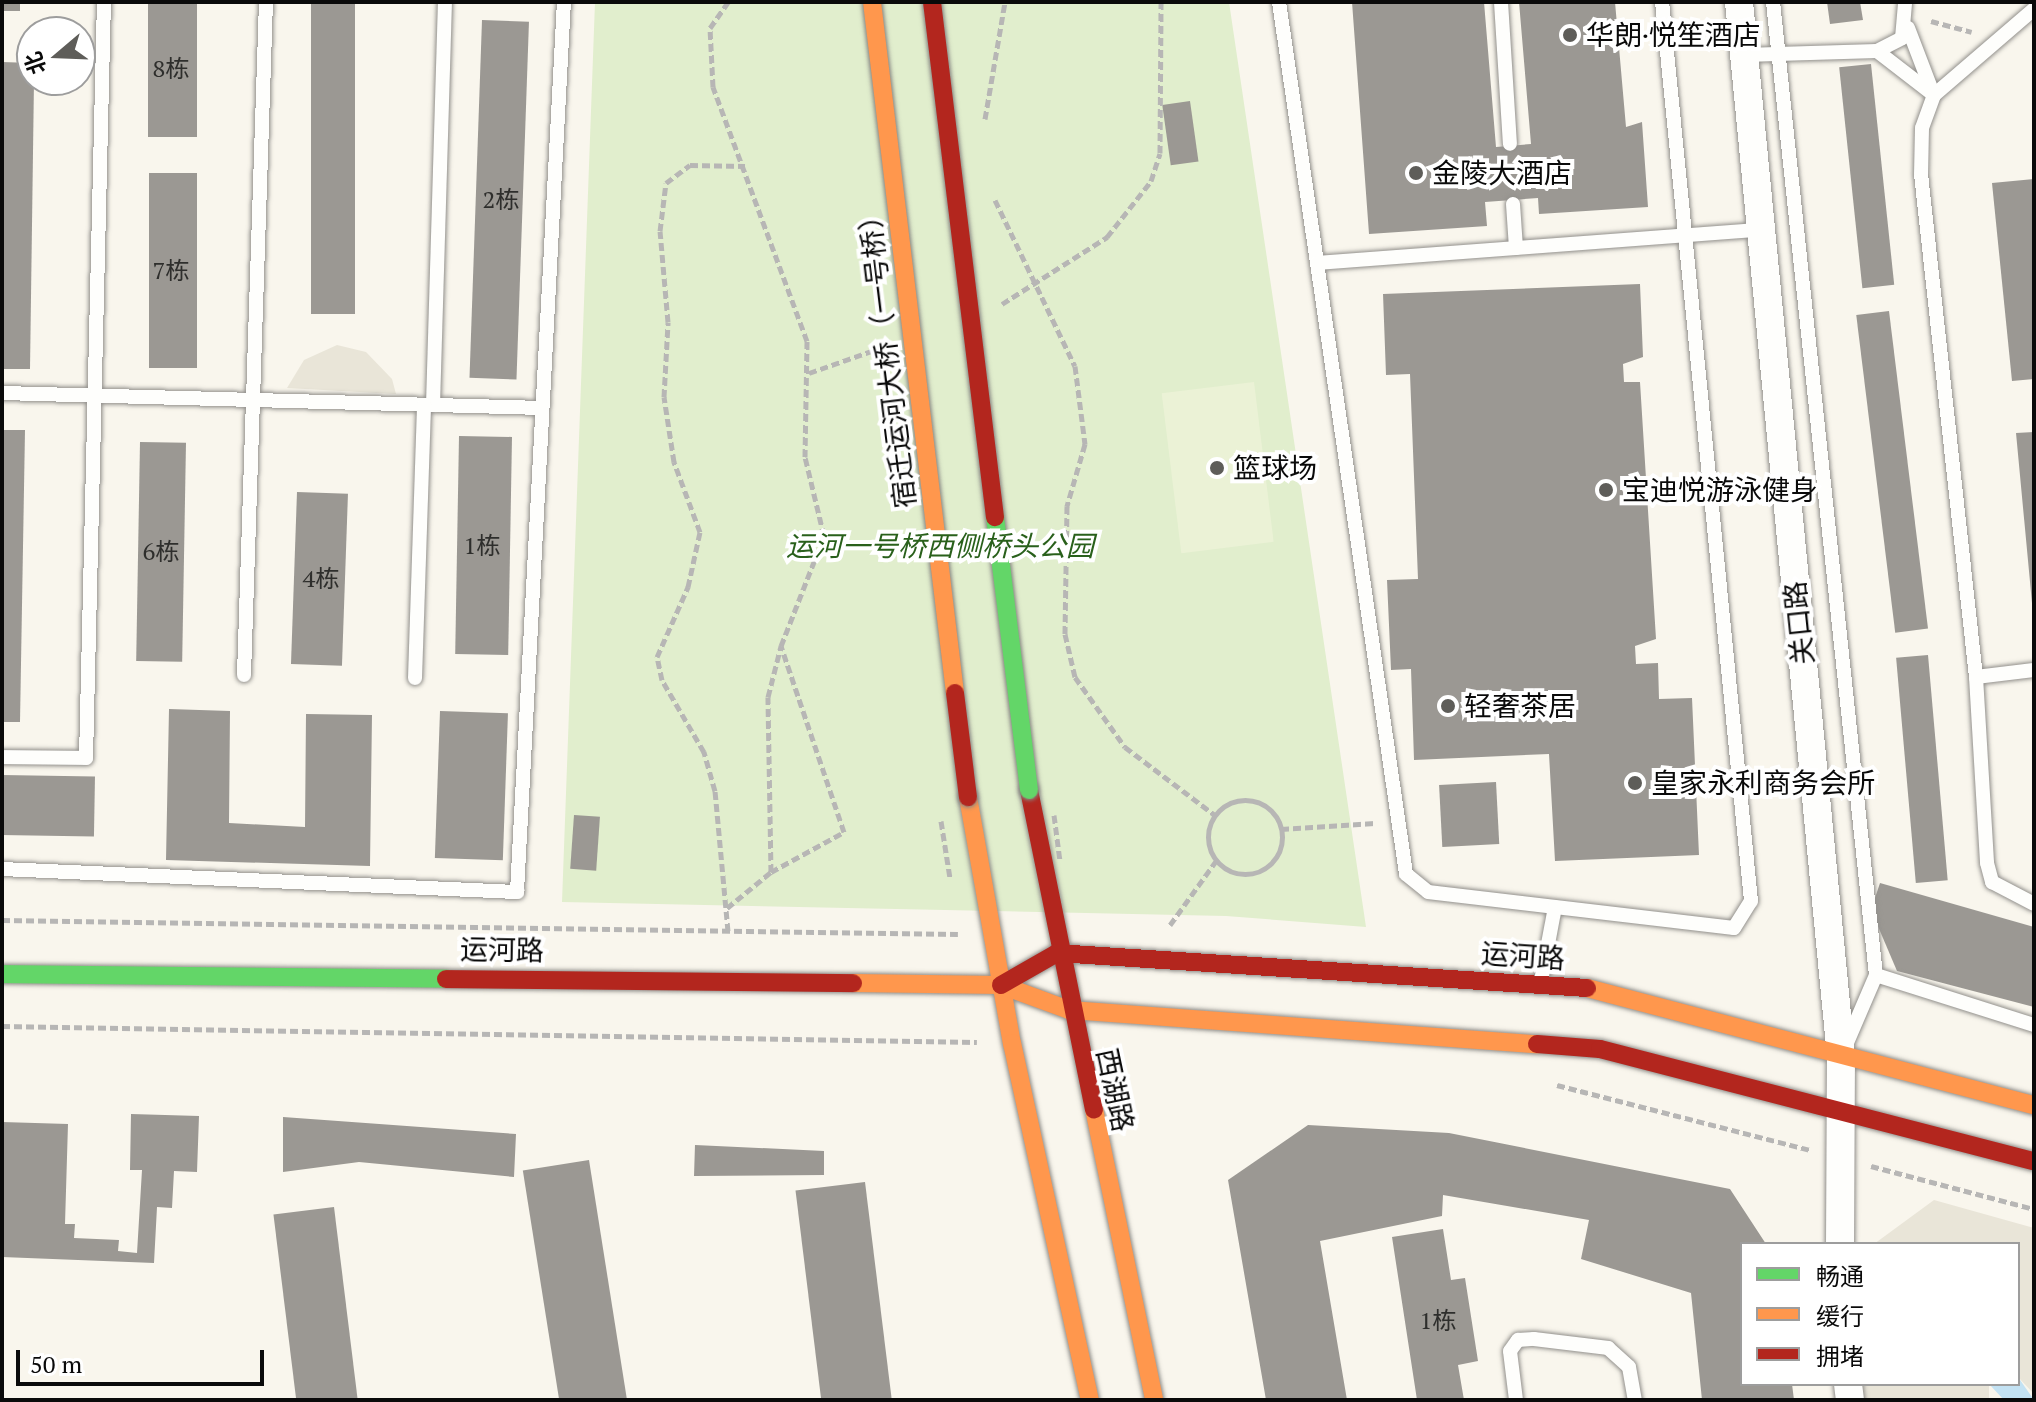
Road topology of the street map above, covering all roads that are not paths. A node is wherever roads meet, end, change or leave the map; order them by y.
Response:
1 (104, 2) edge
2 (266, 2) edge
3 (445, 2) edge
4 (564, 2) edge
5 (872, 2) edge
6 (932, 2) edge
7 (1279, 2) edge
8 (1501, 2) edge
9 (1662, 2) edge
10 (1739, 2) edge
11 (1773, 2) edge
12 (1906, 6) edge
13 (2034, 9) edge
14 (2034, 16) edge
15 (1908, 28) junction
16 (1877, 51) junction
17 (1778, 52) junction
18 (1744, 55) junction
19 (1934, 95) junction
20 (1510, 144) dead end
21 (1513, 204) dead end
22 (1761, 230) junction
23 (1684, 236) junction
24 (1516, 248) junction
25 (1317, 263) junction
26 (2, 393) edge
27 (100, 396) junction
28 (253, 400) junction
29 (428, 405) junction
30 (542, 408) junction
31 (2034, 670) edge
32 (244, 675) dead end
33 (1976, 677) junction
34 (415, 678) dead end
35 (2, 757) edge
36 (2, 869) edge
37 (2034, 904) edge
38 (1555, 907) junction
39 (1057, 953) junction
40 (2, 974) edge
41 (1876, 975) junction
42 (1001, 985) junction
43 (1540, 985) junction
44 (1069, 1010) junction
45 (2034, 1025) edge
46 (1841, 1055) junction
47 (2034, 1105) edge
48 (1843, 1116) junction
49 (2034, 1161) edge
50 (1840, 1242) edge
51 (1090, 1400) edge
52 (1154, 1400) edge
53 (1516, 1400) edge
54 (1635, 1400) edge

1 - 27 lane
2 - 28 lane
3 - 29 lane
4 - 30 lane
5 - 42 street, 宿迁运河大桥（一号桥）, bridge
6 - 39 street, 西湖路, bridge
7 - 25 lane
8 - 20 lane
9 - 23 lane
10 - 18 street, 关口路
11 - 17 lane
12 - 15 lane
13 - 14 lane
13 - 19 lane
15 - 16 lane
15 - 19 lane
16 - 17 lane
16 - 19 lane
17 - 18 lane
17 - 41 lane
18 - 22 street, 关口路
19 - 33 lane
21 - 24 lane
22 - 23 lane
22 - 46 street, 关口路
23 - 24 lane
23 - 38 lane
24 - 25 lane
25 - 38 lane
26 - 27 lane
27 - 28 lane
27 - 35 lane
28 - 29 lane
28 - 32 lane
29 - 30 lane
29 - 34 lane
30 - 36 lane
31 - 33 lane
33 - 37 lane
38 - 43 lane
39 - 42 street
39 - 43 street, 运河路
39 - 44 street, 西湖路
40 - 42 street, 运河路
41 - 45 lane
41 - 46 lane
42 - 44 street, 运河路
42 - 51 street
43 - 46 street, 运河路
44 - 48 street, 运河路
44 - 52 street, 西湖路
46 - 47 street, 运河路
46 - 48 street, 关口路
48 - 49 street, 运河路
48 - 50 street, 关口路
53 - 54 lane

